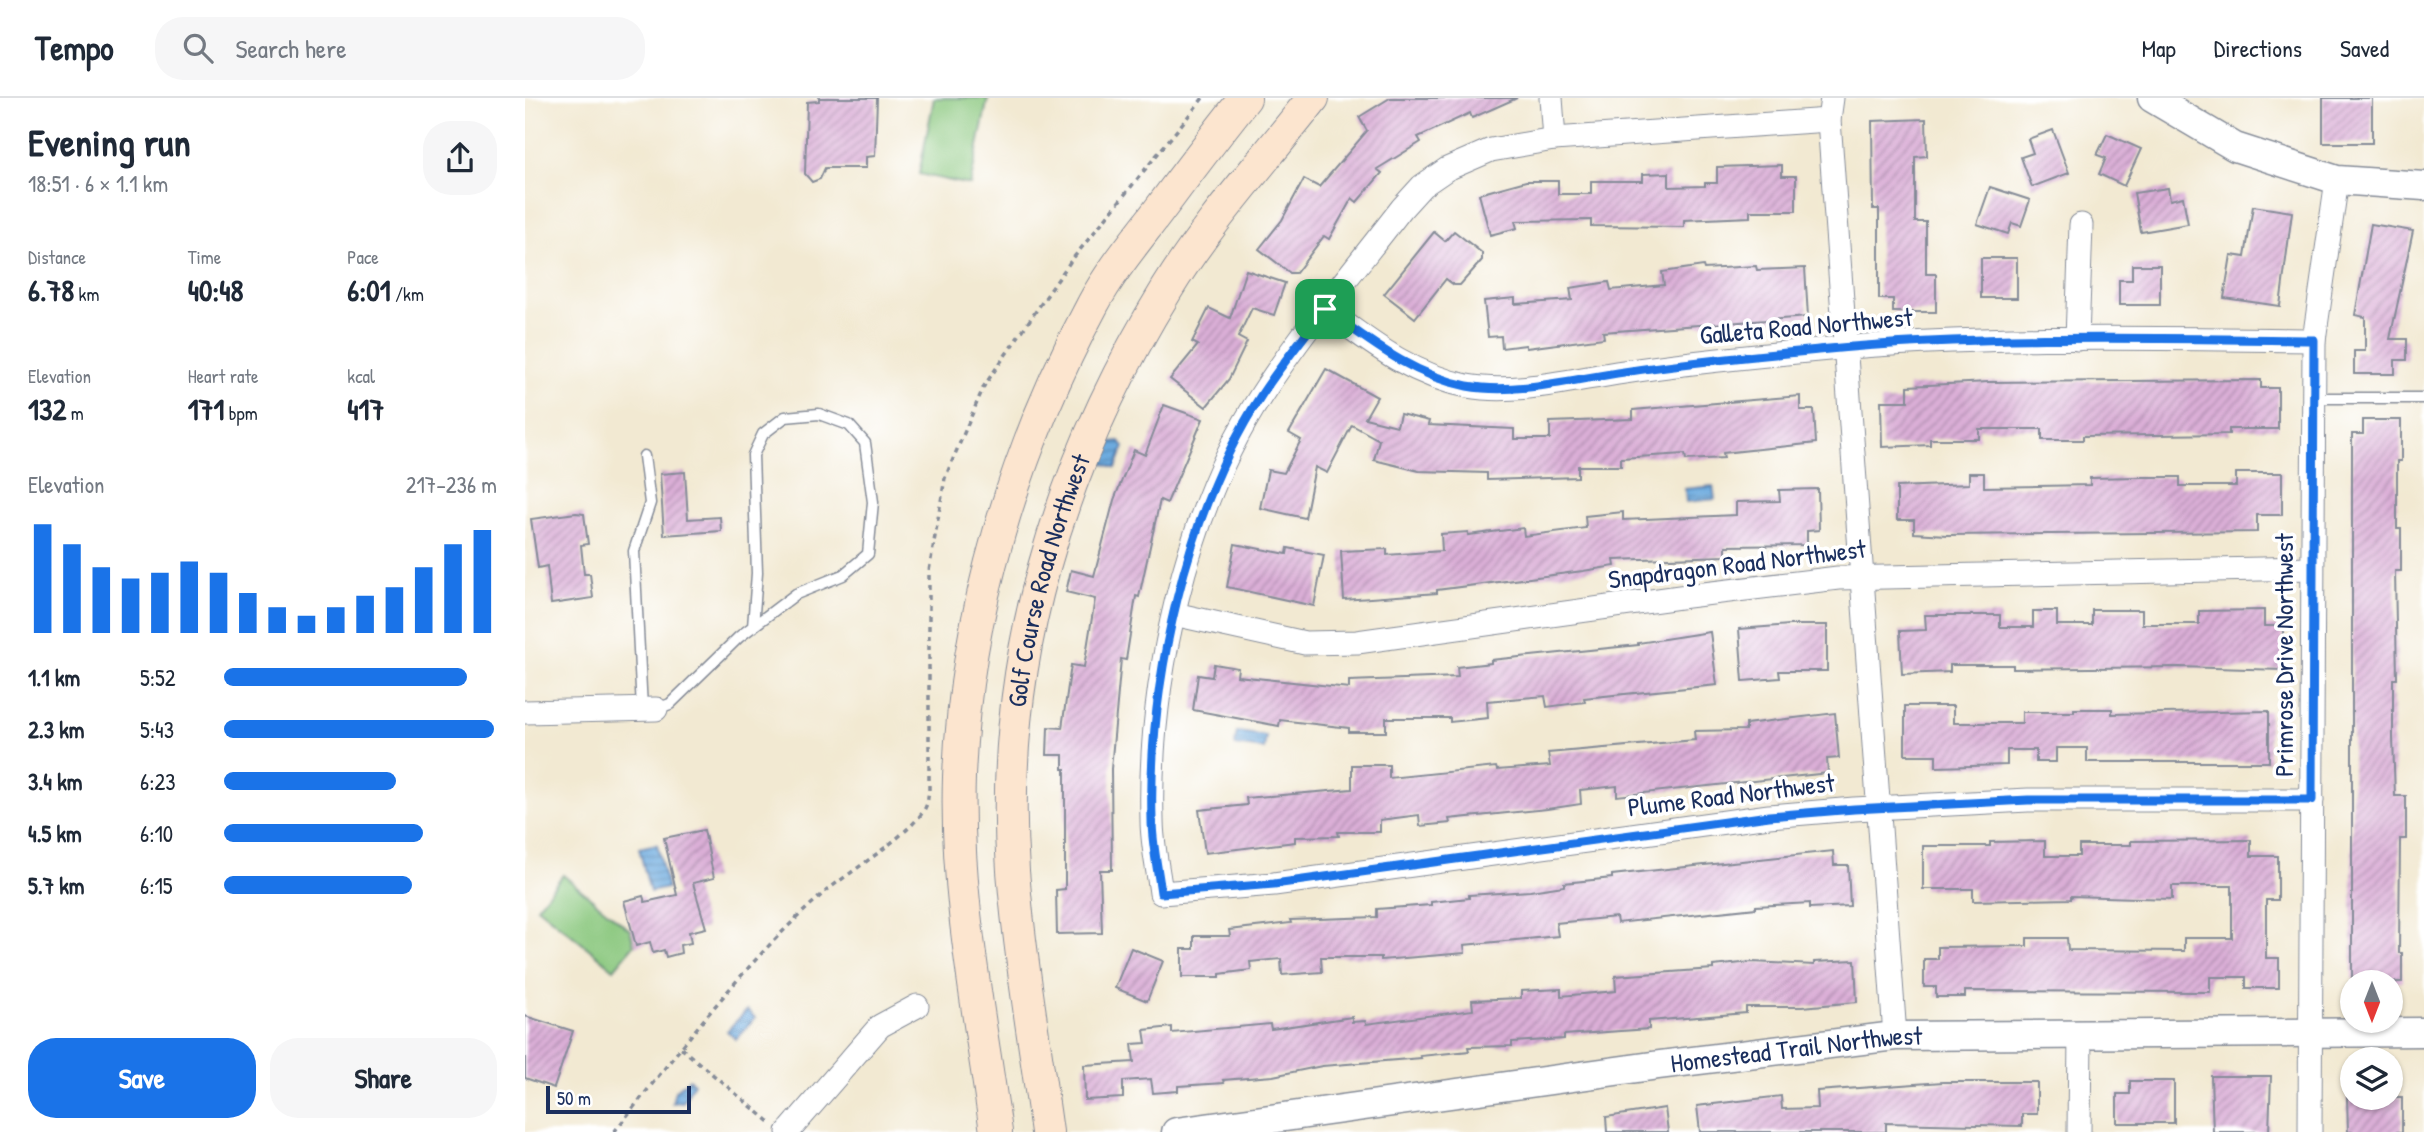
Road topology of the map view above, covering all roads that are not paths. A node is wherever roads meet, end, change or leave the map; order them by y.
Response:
1 (1245, 98) edge
2 (1313, 98) edge
3 (1551, 98) edge
4 (2152, 98) edge
5 (1830, 109) edge
6 (1555, 139) junction
7 (2337, 180) junction
8 (2424, 186) edge
9 (2081, 225) dead end
10 (1325, 309) junction
11 (2077, 339) junction
12 (2314, 340) junction
13 (1845, 348) junction
14 (2313, 398) junction
15 (2424, 398) edge
16 (644, 456) dead end
17 (2312, 568) junction
18 (1861, 577) junction
19 (1174, 614) junction
20 (753, 627) junction
21 (649, 709) junction
22 (525, 712) edge
23 (2312, 800) junction
24 (1879, 807) junction
25 (917, 1006) dead end
26 (2311, 1032) junction
27 (2424, 1032) edge
28 (2080, 1033) junction
29 (1895, 1036) junction
30 (782, 1130) edge
31 (996, 1132) edge
32 (1047, 1132) edge
33 (1176, 1132) edge
34 (2079, 1132) edge
35 (2310, 1132) edge

1 - 31 main road, Golf Course Road Northwest
2 - 32 main road, Golf Course Road Northwest
3 - 6 street
4 - 7 street
5 - 6 street
5 - 13 street
6 - 10 street
7 - 8 street
7 - 12 street, Primrose Drive Northwest
9 - 11 street
10 - 13 street, Galleta Road Northwest
10 - 19 street
11 - 12 street, Galleta Road Northwest
11 - 13 street, Galleta Road Northwest
12 - 14 street, Primrose Drive Northwest
13 - 18 street
14 - 15 lane
14 - 17 street, Primrose Drive Northwest
16 - 21 lane
17 - 18 street, Snapdragon Road Northwest
17 - 23 street, Primrose Drive Northwest
18 - 19 street, Snapdragon Road Northwest
18 - 24 street
19 - 24 street, Plume Road Northwest
20 - 20 lane
20 - 21 lane
21 - 22 street
23 - 24 street, Plume Road Northwest
23 - 26 street, Primrose Drive Northwest
24 - 29 street
25 - 30 street
26 - 27 street, Homestead Trail Northwest
26 - 28 street, Homestead Trail Northwest
26 - 35 street, Primrose Drive Northwest
28 - 29 street, Homestead Trail Northwest
28 - 34 street
29 - 33 street, Homestead Trail Northwest

